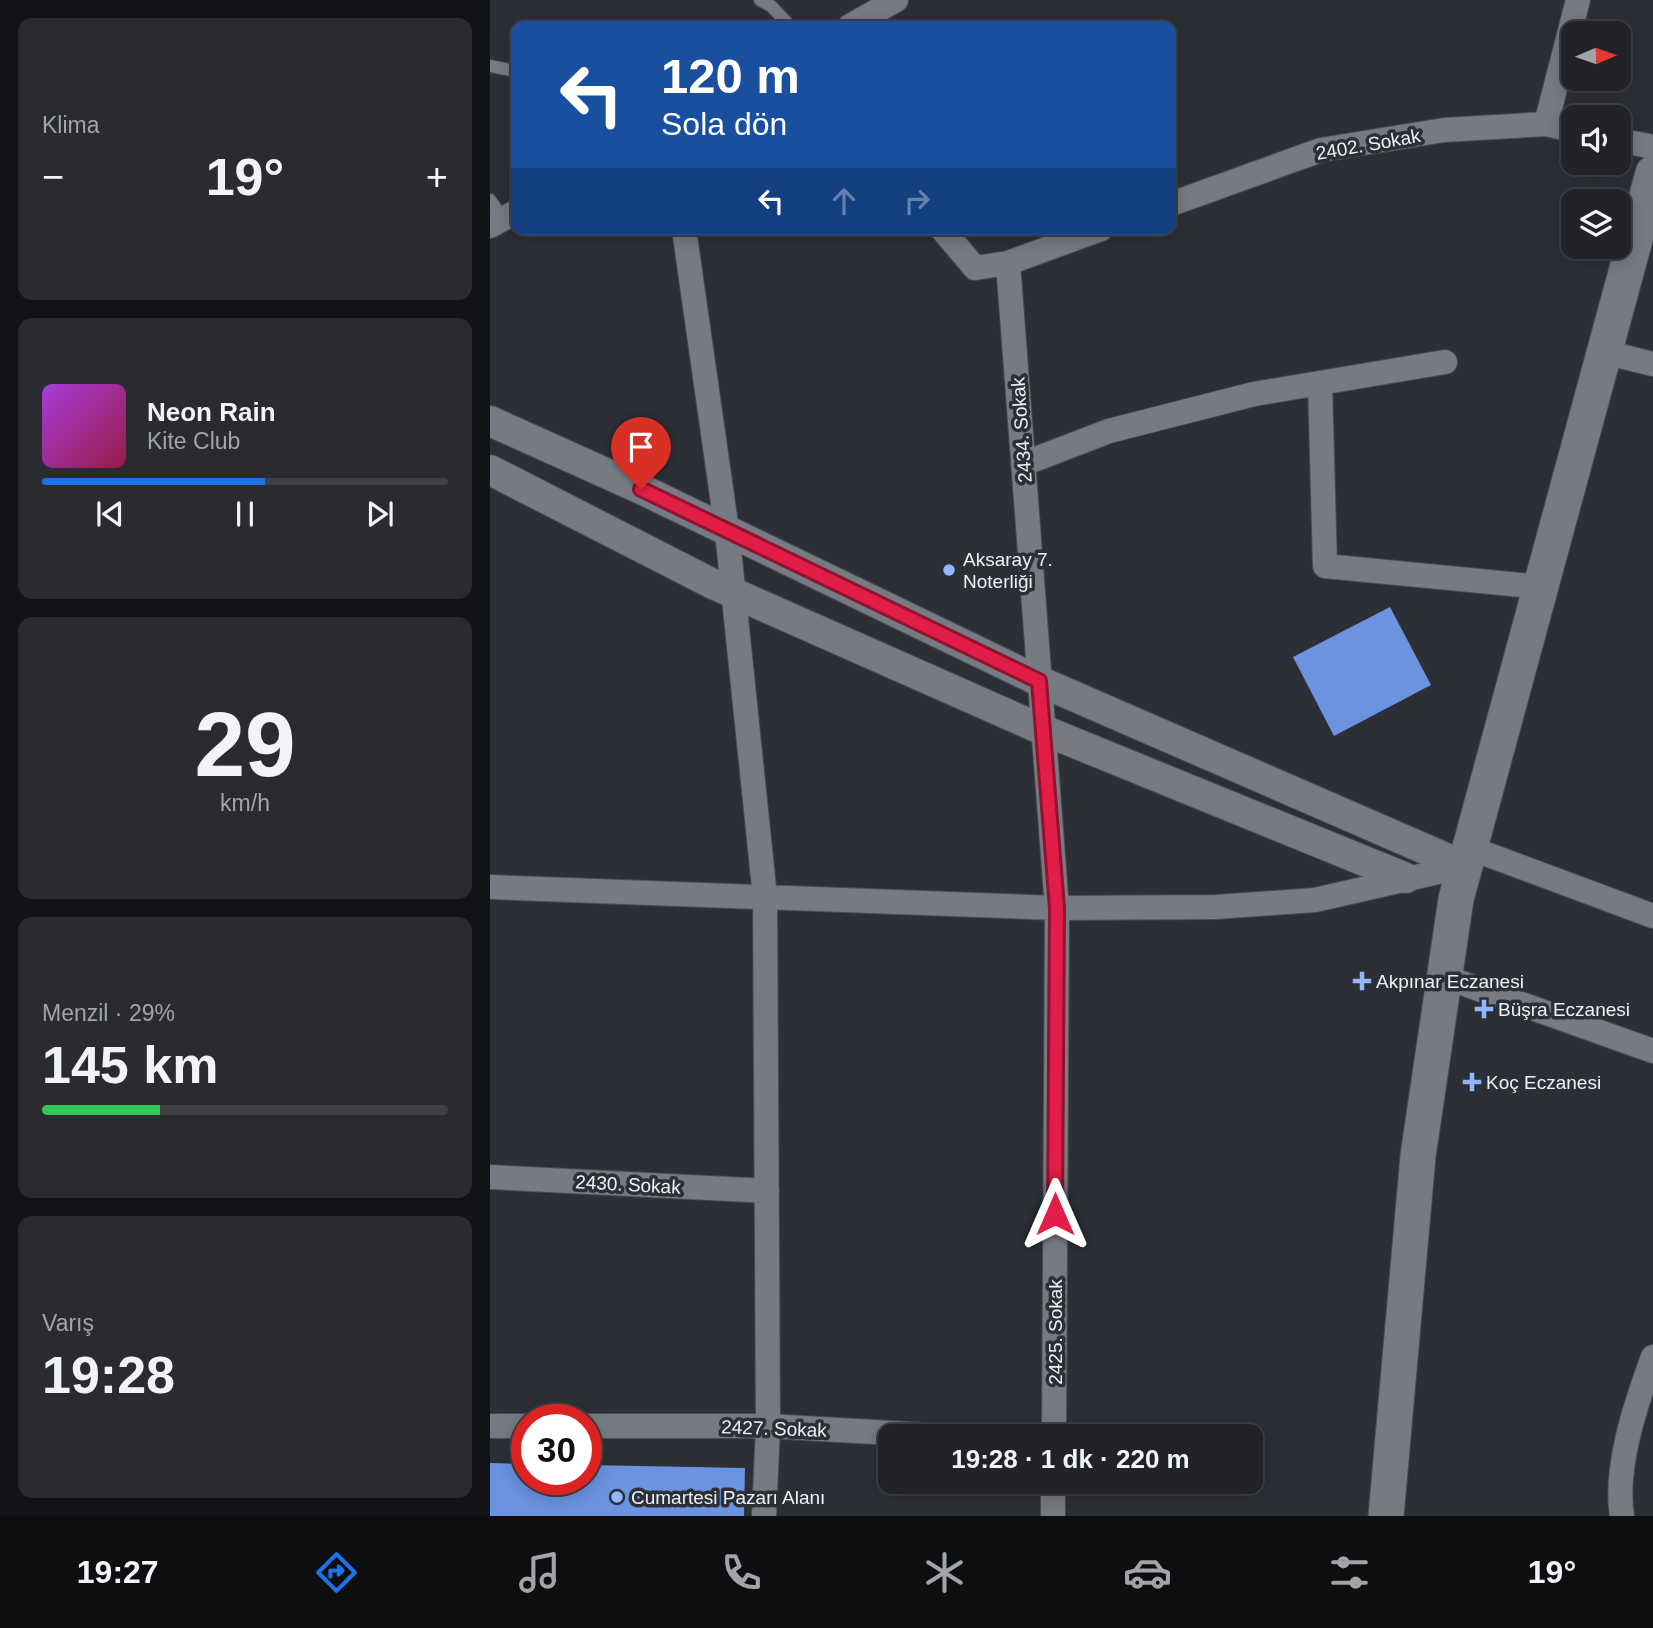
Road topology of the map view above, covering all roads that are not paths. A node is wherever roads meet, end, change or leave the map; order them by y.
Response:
1 (760, 0) edge
2 (896, 0) edge
3 (1578, 0) edge
4 (785, 21) edge
5 (859, 21) edge
6 (490, 65) edge
7 (511, 70) edge
8 (1546, 124) junction
9 (1561, 127) edge
10 (1631, 142) edge
11 (1653, 147) edge
12 (1653, 173) edge
13 (1176, 202) edge
14 (685, 235) edge
15 (947, 235) edge
16 (1085, 235) edge
17 (1008, 263) junction
18 (1605, 352) junction
19 (1445, 362) dead end
20 (1653, 364) edge
21 (1320, 383) junction
22 (490, 421) edge
23 (1023, 464) junction
24 (490, 470) edge
25 (727, 531) junction
26 (1541, 587) junction
27 (734, 593) junction
28 (1039, 681) junction
29 (1043, 730) junction
30 (1464, 871) junction
31 (1406, 878) junction
32 (490, 887) edge
33 (765, 897) junction
34 (1057, 908) junction
35 (1653, 916) edge
36 (1445, 977) junction
37 (1653, 1051) edge
38 (490, 1177) edge
39 (767, 1191) junction
40 (1653, 1357) edge
41 (1054, 1424) edge
42 (490, 1426) edge
43 (511, 1426) edge
44 (602, 1426) edge
45 (768, 1426) junction
46 (878, 1432) edge
47 (1054, 1494) edge
48 (764, 1516) edge
49 (1053, 1516) edge
50 (1386, 1516) edge
51 (1622, 1516) edge

1 - 4 lane
2 - 5 street
3 - 8 street
6 - 7 lane
8 - 9 street, 2402. Sokak
8 - 13 street, 2402. Sokak
10 - 11 street
12 - 18 main road
14 - 25 street
15 - 17 street
16 - 17 street
17 - 23 street, 2434. Sokak
18 - 20 street
18 - 26 main road
19 - 21 street
21 - 23 street
21 - 26 street
22 - 25 street
23 - 28 street, 2434. Sokak
24 - 27 street
25 - 27 street
25 - 28 street
26 - 30 main road
27 - 29 street
27 - 33 street
28 - 29 street, 2425. Sokak
28 - 30 street
29 - 31 street
29 - 34 street, 2425. Sokak
30 - 31 street
30 - 31 street
30 - 35 street
30 - 36 main road
31 - 34 street
32 - 33 street
33 - 34 street
33 - 39 street
34 - 41 street, 2425. Sokak
36 - 37 street
36 - 50 main road
38 - 39 street, 2430. Sokak
39 - 45 street
40 - 51 street
42 - 43 street
44 - 45 street, 2427. Sokak
45 - 46 street, 2427. Sokak
45 - 48 street
47 - 49 street

